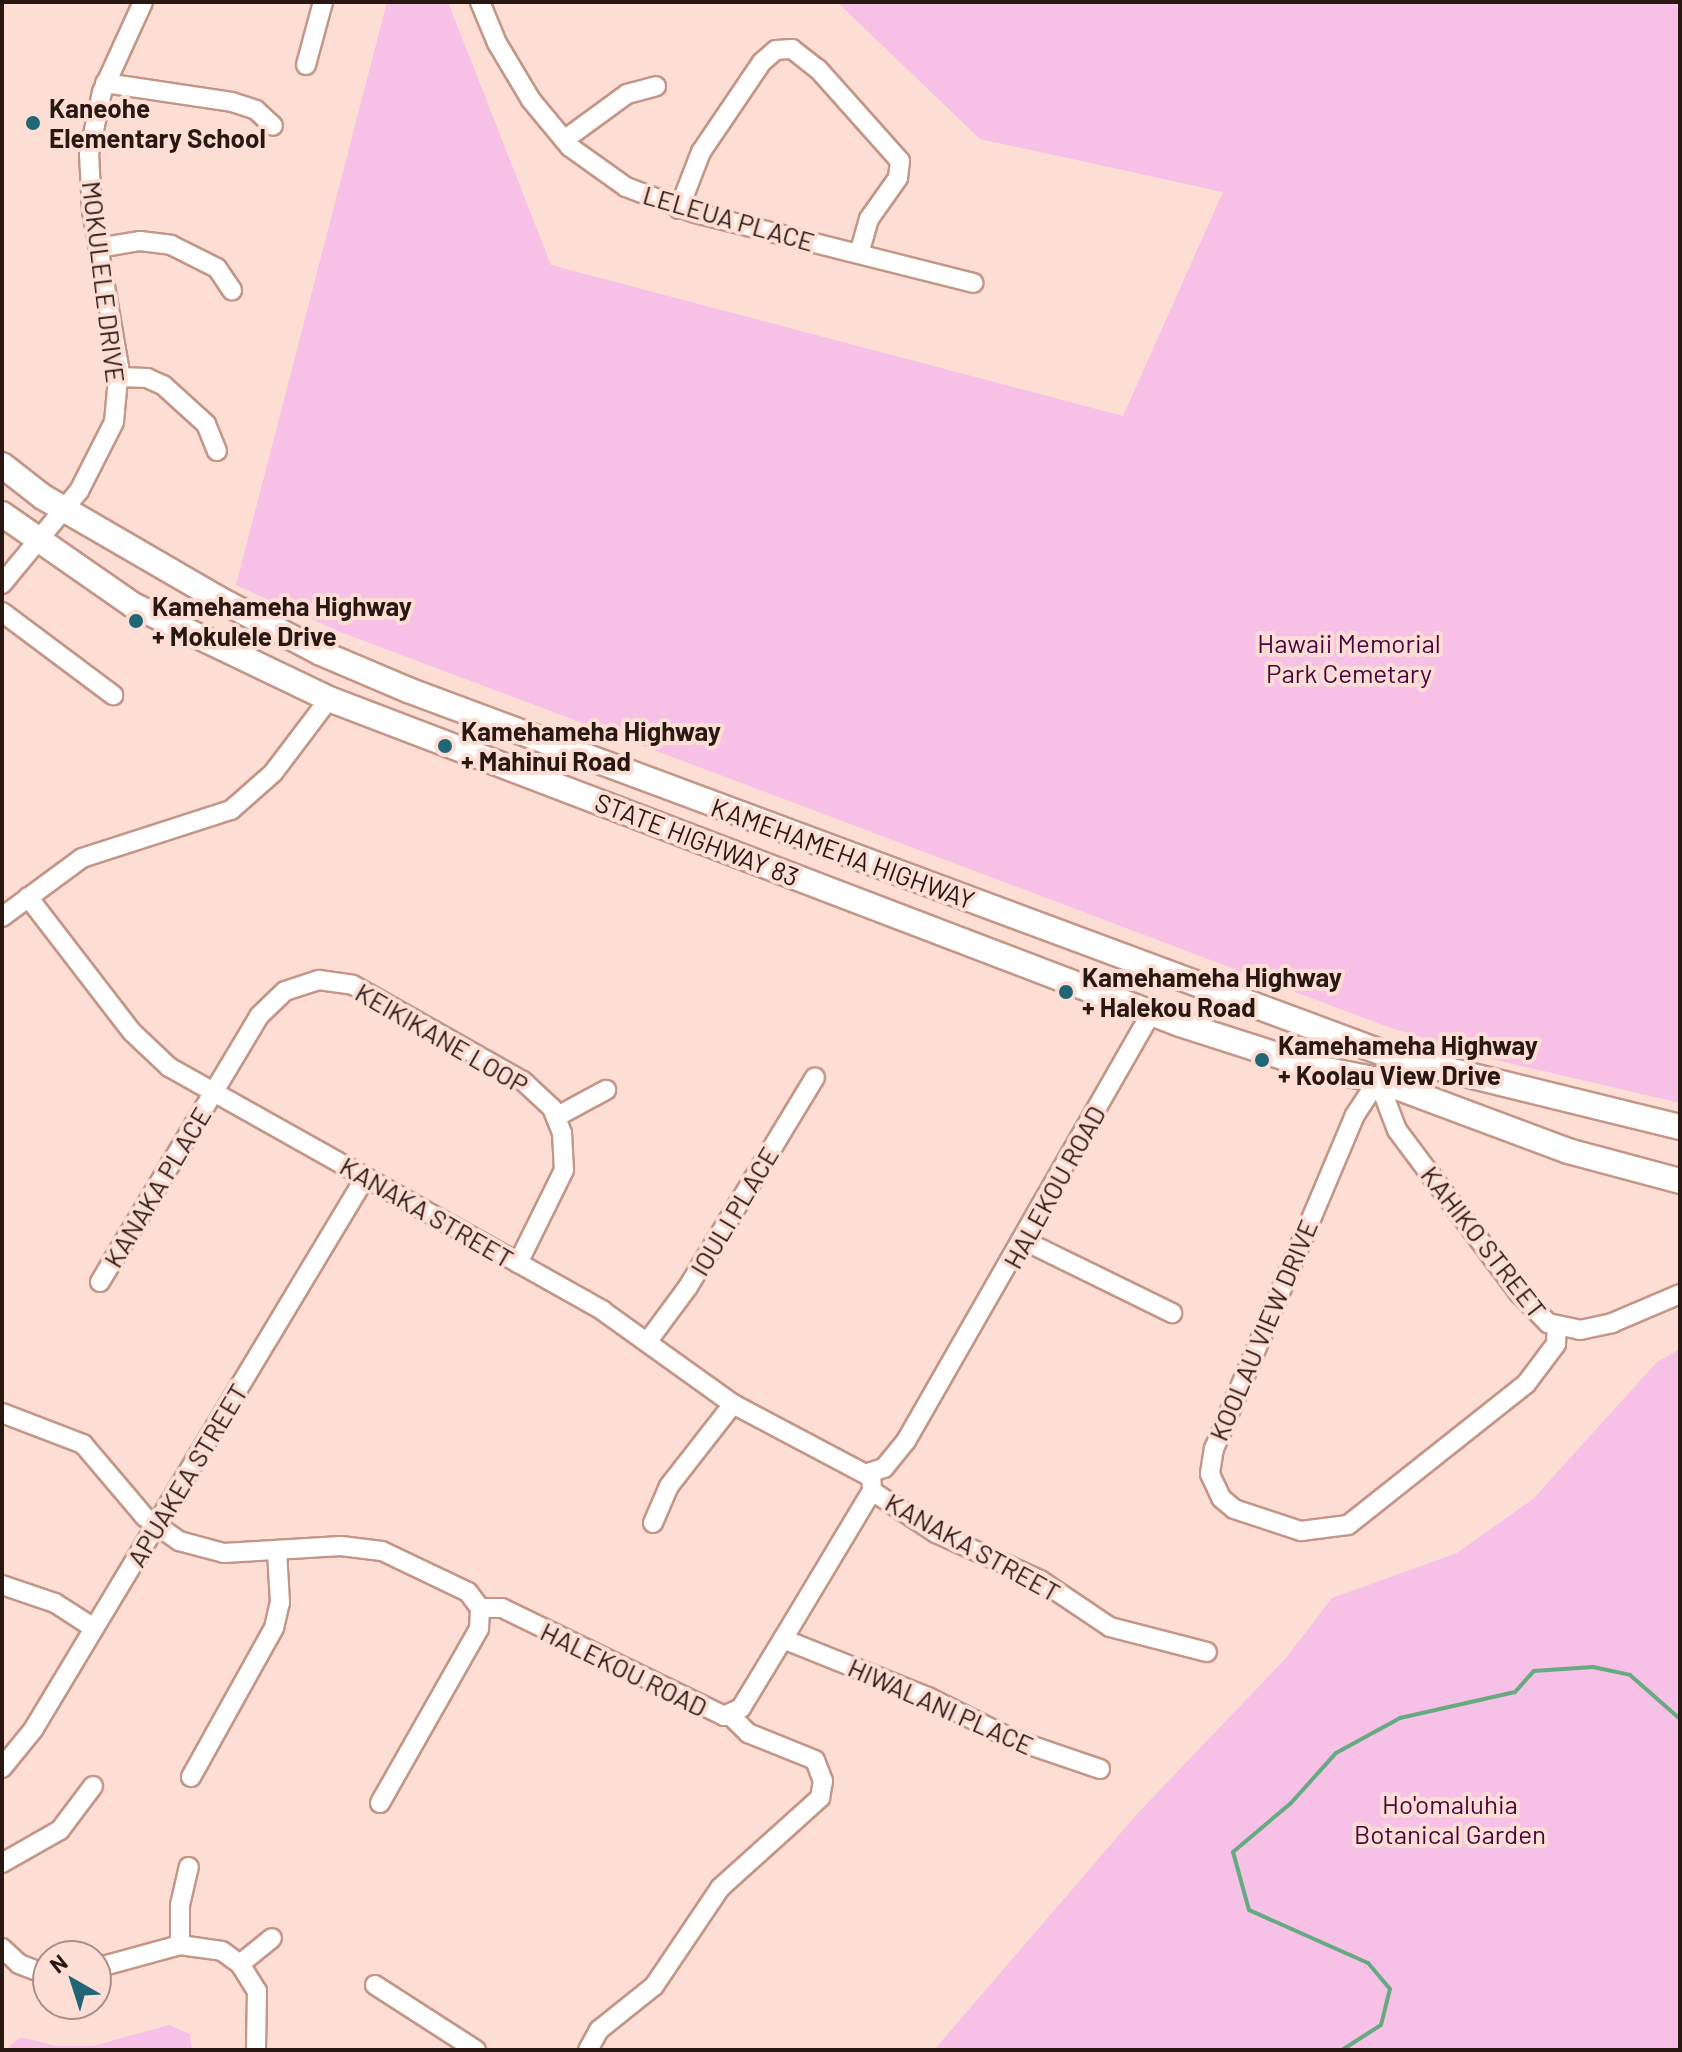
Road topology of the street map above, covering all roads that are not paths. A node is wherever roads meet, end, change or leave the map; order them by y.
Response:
1 (143, 2) edge
2 (323, 2) edge
3 (480, 2) edge
4 (306, 65) dead end
5 (105, 83) junction
6 (656, 86) dead end
7 (273, 126) dead end
8 (564, 140) junction
9 (679, 209) junction
10 (98, 248) junction
11 (859, 254) junction
12 (973, 283) dead end
13 (232, 290) dead end
14 (119, 377) junction
15 (217, 451) dead end
16 (2, 465) edge
17 (64, 509) junction
18 (2, 514) edge
19 (39, 539) junction
20 (2, 584) edge
21 (2, 612) edge
22 (357, 666) junction
23 (113, 695) dead end
24 (329, 699) junction
25 (894, 873) junction
26 (28, 897) junction
27 (880, 909) junction
28 (2, 917) edge
29 (1168, 974) junction
30 (1152, 1012) junction
31 (1391, 1056) junction
32 (815, 1077) dead end
33 (1378, 1080) junction
34 (606, 1090) dead end
35 (213, 1093) junction
36 (556, 1117) junction
37 (1680, 1127) edge
38 (365, 1178) junction
39 (1680, 1181) edge
40 (1025, 1241) junction
41 (518, 1263) junction
42 (100, 1282) dead end
43 (1680, 1294) edge
44 (1172, 1313) dead end
45 (1557, 1327) junction
46 (648, 1341) junction
47 (733, 1404) junction
48 (2, 1413) edge
49 (871, 1482) junction
50 (653, 1523) dead end
51 (156, 1526) junction
52 (277, 1551) junction
53 (2, 1585) edge
54 (480, 1608) junction
55 (94, 1628) junction
56 (783, 1639) junction
57 (1207, 1652) dead end
58 (730, 1715) junction
59 (2, 1768) edge
60 (1100, 1769) dead end
61 (191, 1777) dead end
62 (93, 1786) dead end
63 (380, 1803) dead end
64 (2, 1863) edge
65 (189, 1867) dead end
66 (272, 1938) dead end
67 (180, 1945) junction
68 (3, 1950) edge
69 (112, 1964) edge
70 (240, 1964) junction
71 (32, 1969) edge
72 (375, 1985) dead end
73 (256, 2050) edge
74 (476, 2050) edge
75 (588, 2050) edge

1 - 5 street, MOKULELE DRIVE
2 - 4 street
3 - 8 street, LELEUA PLACE
5 - 7 street
5 - 10 street, MOKULELE DRIVE
6 - 8 street
8 - 9 street, LELEUA PLACE
9 - 11 street, LELEUA PLACE
9 - 11 street
10 - 13 street
10 - 14 street, MOKULELE DRIVE
11 - 12 street, LELEUA PLACE
14 - 15 street
14 - 17 street, MOKULELE DRIVE
16 - 17 main road, KAMEHAMEHA HIGHWAY
17 - 19 street, MOKULELE DRIVE
17 - 22 main road, KAMEHAMEHA HIGHWAY
18 - 19 main road, STATE HIGHWAY 83
19 - 20 street, MOKULELE DRIVE
19 - 24 main road, STATE HIGHWAY 83
21 - 23 street
22 - 24 main road
22 - 25 main road, KAMEHAMEHA HIGHWAY
24 - 26 street
24 - 27 main road, STATE HIGHWAY 83
25 - 27 main road
25 - 29 main road, KAMEHAMEHA HIGHWAY
26 - 28 street
26 - 35 street, KANAKA STREET
27 - 30 main road, STATE HIGHWAY 83
29 - 30 main road
29 - 31 main road, KAMEHAMEHA HIGHWAY
30 - 33 main road, STATE HIGHWAY 83
30 - 40 street, HALEKOU ROAD
31 - 33 main road
31 - 37 main road, KAMEHAMEHA HIGHWAY
32 - 46 street, IOULI PLACE
33 - 39 main road
33 - 45 street, KAHIKO STREET
33 - 45 street, KOOLAU VIEW DRIVE
34 - 36 street
35 - 36 street, KEIKIKANE LOOP
35 - 38 street, KANAKA STREET
35 - 42 street, KANAKA PLACE
36 - 41 street
38 - 41 street, KANAKA STREET
38 - 51 street, APUAKEA STREET
40 - 44 street
40 - 49 street, HALEKOU ROAD
41 - 46 street, KANAKA STREET
43 - 45 street, KAHIKO STREET
46 - 47 street, KANAKA STREET
47 - 49 street, KANAKA STREET
47 - 50 street
48 - 51 street, HALEKOU ROAD
49 - 56 street, HALEKOU ROAD
49 - 57 street, KANAKA STREET
51 - 52 street, HALEKOU ROAD
51 - 55 street, APUAKEA STREET
52 - 54 street, HALEKOU ROAD
52 - 61 street
53 - 55 street
54 - 58 street, HALEKOU ROAD
54 - 63 street
55 - 59 street, APUAKEA STREET
56 - 58 street, HALEKOU ROAD
56 - 60 street, HIWALANI PLACE
58 - 75 street
62 - 64 street
65 - 67 street
66 - 70 street
67 - 69 street
67 - 70 street
68 - 71 street
70 - 73 street
72 - 74 street

